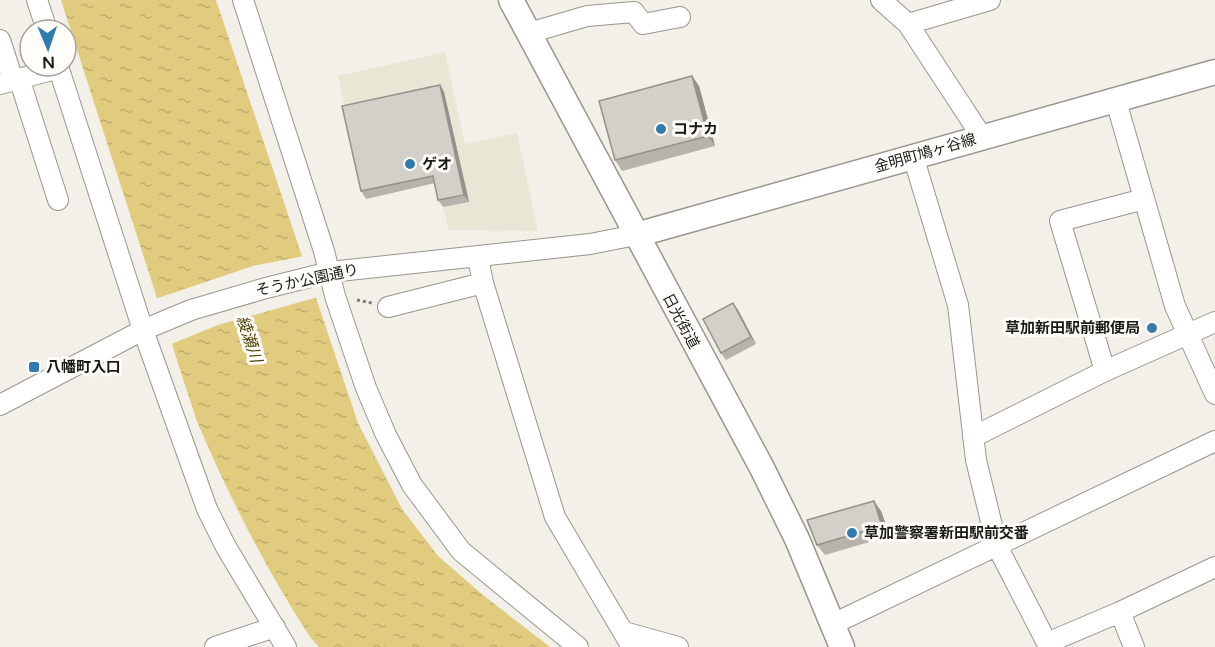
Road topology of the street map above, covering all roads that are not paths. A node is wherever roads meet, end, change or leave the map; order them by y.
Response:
1 (37, 0) edge
2 (243, 0) edge
3 (511, 0) edge
4 (881, 0) edge
5 (990, 0) edge
6 (680, 17) dead end
7 (43, 18) edge
8 (908, 24) junction
9 (529, 33) junction
10 (0, 40) edge
11 (1215, 72) edge
12 (63, 78) edge
13 (11, 81) edge
14 (1116, 101) junction
15 (982, 137) junction
16 (913, 156) junction
17 (1144, 199) junction
18 (58, 200) dead end
19 (636, 235) junction
20 (478, 257) junction
21 (321, 274) junction
22 (483, 283) junction
23 (388, 307) dead end
24 (1215, 322) edge
25 (147, 328) junction
26 (1188, 334) junction
27 (1105, 371) junction
28 (1215, 394) edge
29 (0, 405) edge
30 (973, 437) junction
31 (1215, 441) edge
32 (997, 546) junction
33 (1215, 567) edge
34 (1120, 612) junction
35 (833, 624) junction
36 (275, 627) junction
37 (628, 640) edge
38 (215, 647) edge
39 (286, 647) edge
40 (578, 647) edge
41 (678, 647) edge
42 (842, 647) edge
43 (1134, 647) edge

1 - 7 street
2 - 21 street
3 - 9 main road, 日光街道
4 - 8 street
5 - 8 street
6 - 9 street
8 - 15 street
9 - 19 main road, 日光街道
10 - 13 street
11 - 14 main road, 金明町鳩ヶ谷線
12 - 25 street
13 - 18 street
14 - 15 main road, 金明町鳩ヶ谷線
14 - 17 street
15 - 16 main road, 金明町鳩ヶ谷線
16 - 19 main road, 金明町鳩ヶ谷線
16 - 30 street
17 - 26 street
17 - 27 street
19 - 20 street, そうか公園通り
19 - 35 main road, 日光街道
20 - 21 street, そうか公園通り
20 - 22 street
21 - 25 street, そうか公園通り
21 - 40 street
22 - 23 street
22 - 37 street
24 - 26 street
25 - 29 street, そうか公園通り
25 - 36 street
26 - 27 street
26 - 28 street
27 - 30 street
30 - 32 street
31 - 32 street
32 - 34 street
32 - 35 street
33 - 34 street
34 - 43 street
35 - 42 main road, 日光街道
36 - 38 street
36 - 39 street
37 - 41 street

